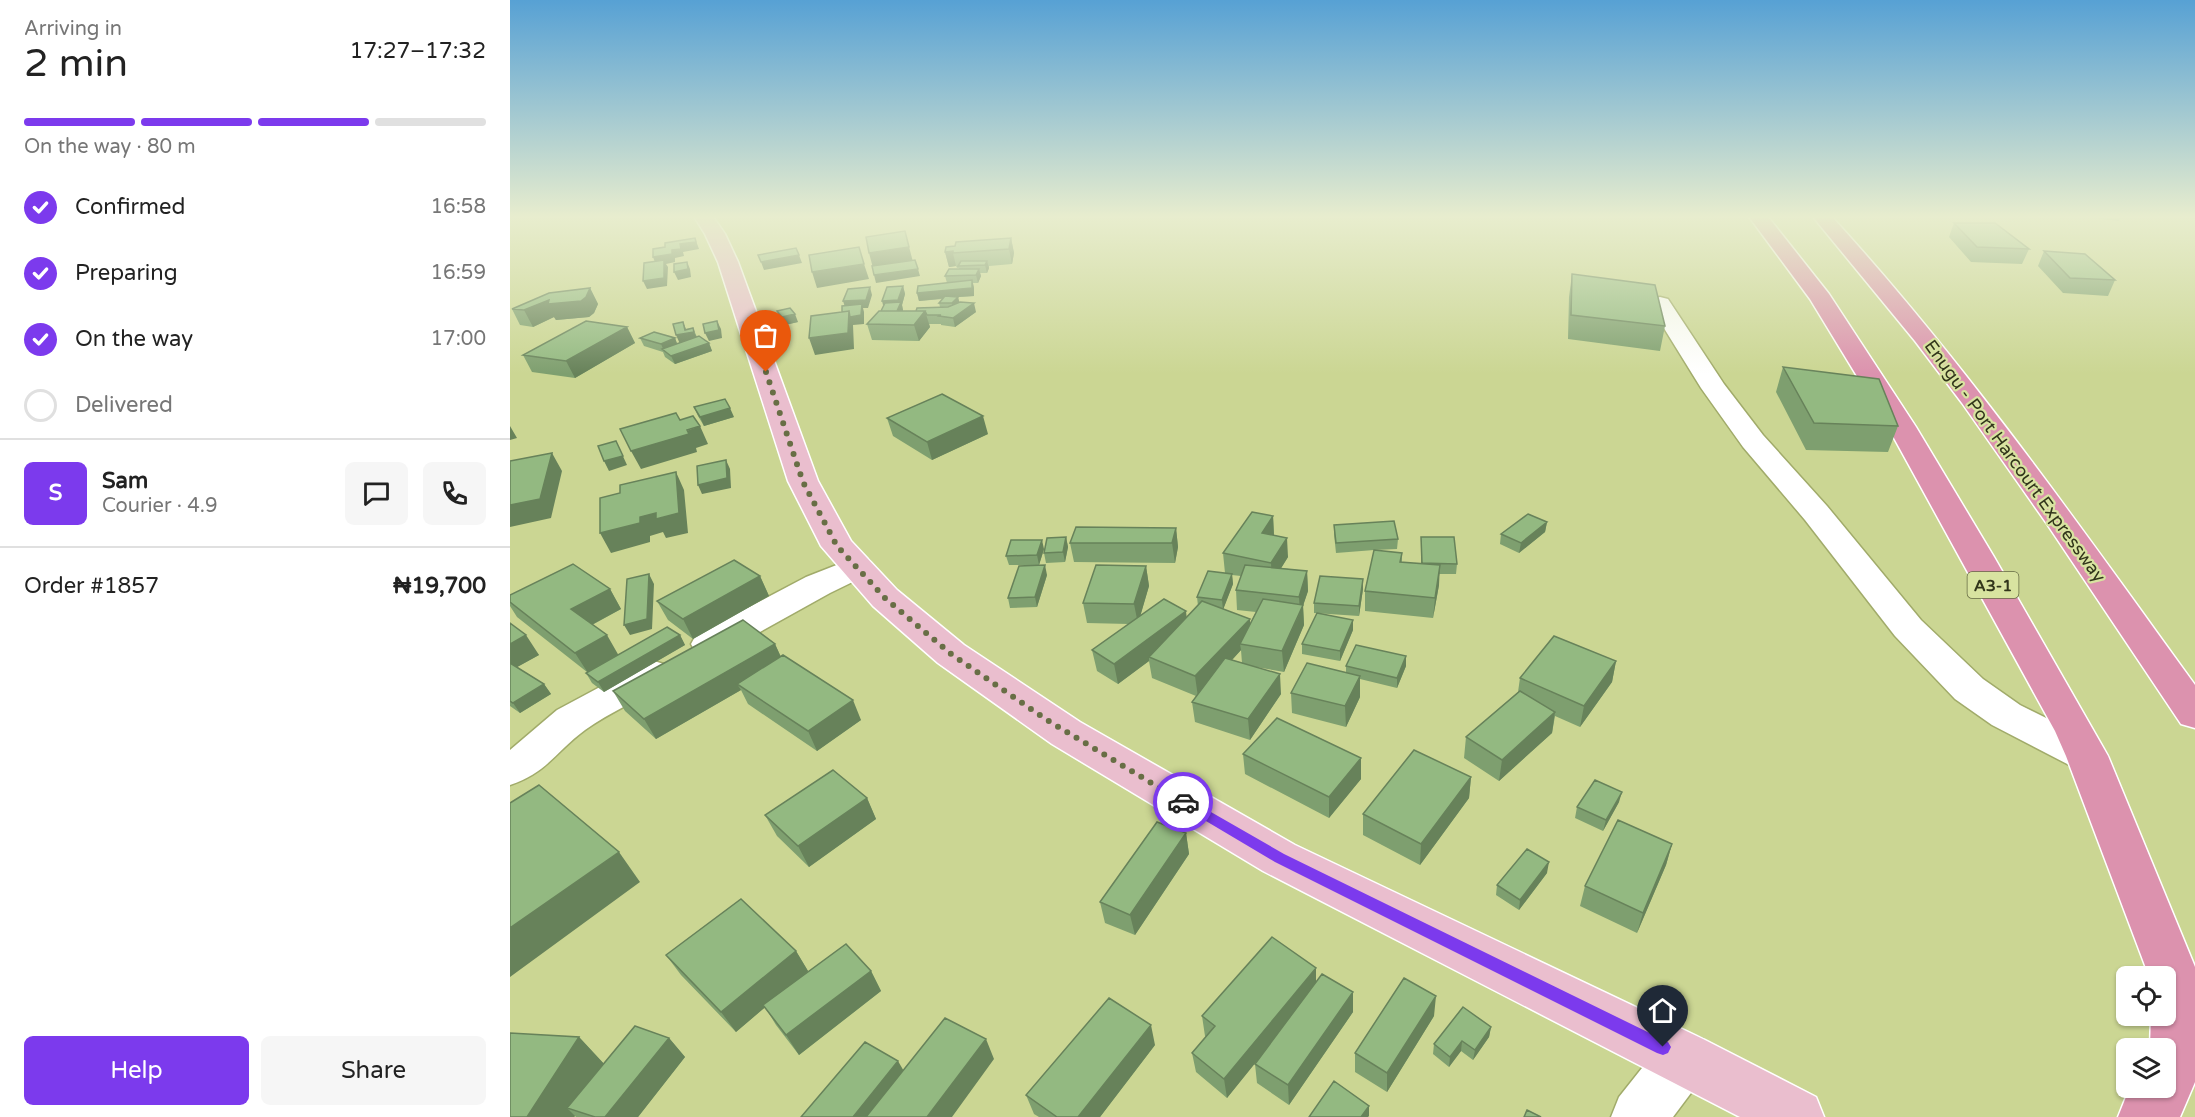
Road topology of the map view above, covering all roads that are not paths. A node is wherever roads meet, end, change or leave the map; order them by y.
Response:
1 (731, 270) edge
2 (1799, 270) edge
3 (1868, 270) edge
4 (1660, 304) edge
5 (857, 567) junction
6 (2195, 714) edge
7 (2087, 756) junction
8 (516, 758) edge
9 (2185, 998) edge
10 (2176, 1048) edge
11 (1684, 1058) junction
12 (2160, 1098) edge
13 (1639, 1117) edge
14 (1796, 1117) edge
15 (2146, 1117) edge

1 - 5 main road
2 - 7 highway, A3-1
3 - 6 highway, Enugu - Port Harcourt Expressway
4 - 7 street
5 - 8 street
5 - 11 main road
7 - 9 highway, A3-1
9 - 10 highway
11 - 13 street
11 - 14 main road
12 - 15 highway

